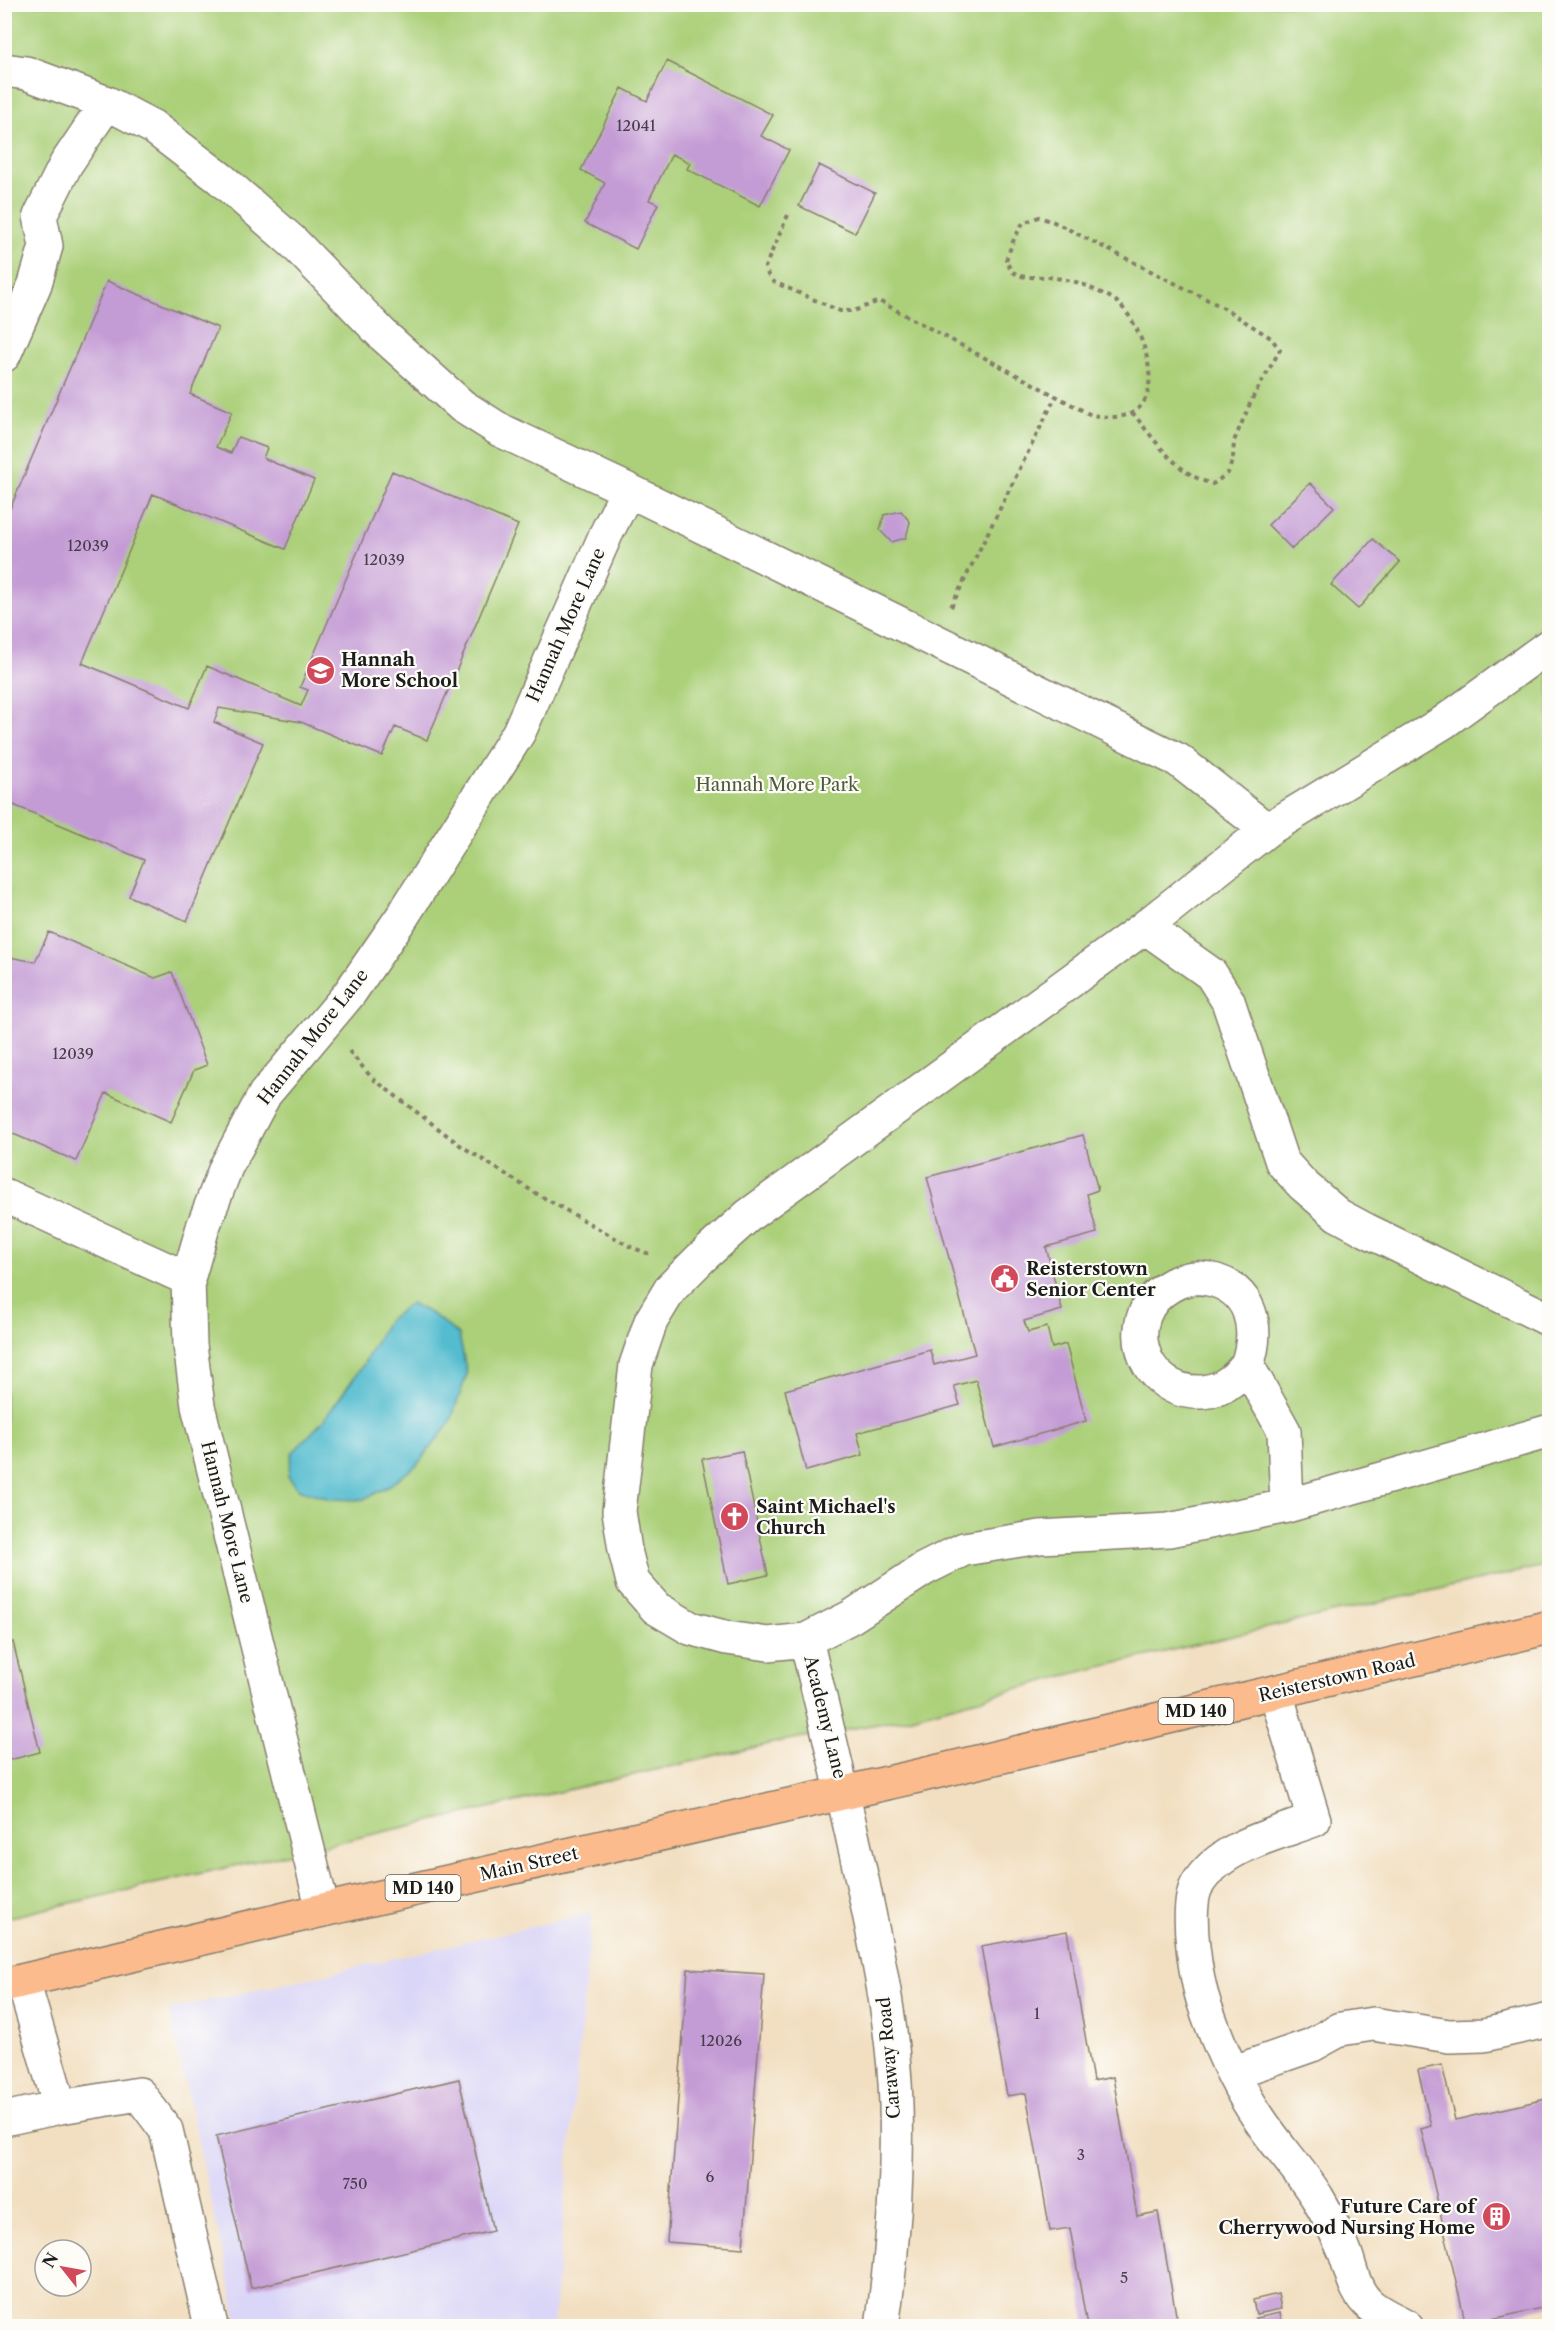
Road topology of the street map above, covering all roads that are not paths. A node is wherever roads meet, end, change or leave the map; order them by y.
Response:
1 (4, 70) edge
2 (107, 103) junction
3 (4, 355) edge
4 (628, 490) junction
5 (1550, 645) edge
6 (1267, 830) junction
7 (1145, 927) junction
8 (4, 1195) edge
9 (188, 1279) junction
10 (1550, 1320) edge
11 (1247, 1365) dead end
12 (1550, 1431) edge
13 (1287, 1506) junction
14 (1550, 1627) edge
15 (806, 1640) junction
16 (1276, 1693) junction
17 (843, 1793) junction
18 (323, 1910) junction
19 (14, 1983) edge
20 (1550, 2020) edge
21 (1234, 2072) junction
22 (60, 2107) junction
23 (4, 2119) edge
24 (212, 2326) edge
25 (882, 2326) edge
26 (1406, 2326) edge

1 - 2 street
2 - 3 street
2 - 4 street
4 - 6 street
4 - 9 street, Hannah More Lane
5 - 6 street
6 - 7 street
7 - 10 street
7 - 15 street
8 - 9 street
9 - 18 street, Hannah More Lane
11 - 13 street
12 - 13 street
13 - 15 street
14 - 16 main road, Reisterstown Road / MD 140
15 - 17 street, Academy Lane
16 - 17 main road, Reisterstown Road / MD 140
16 - 21 street
17 - 18 main road, Main Street / MD 140
17 - 25 street, Caraway Road
18 - 19 main road, Main Street / MD 140
19 - 22 street
20 - 21 street
21 - 26 street
22 - 23 street
22 - 24 street

